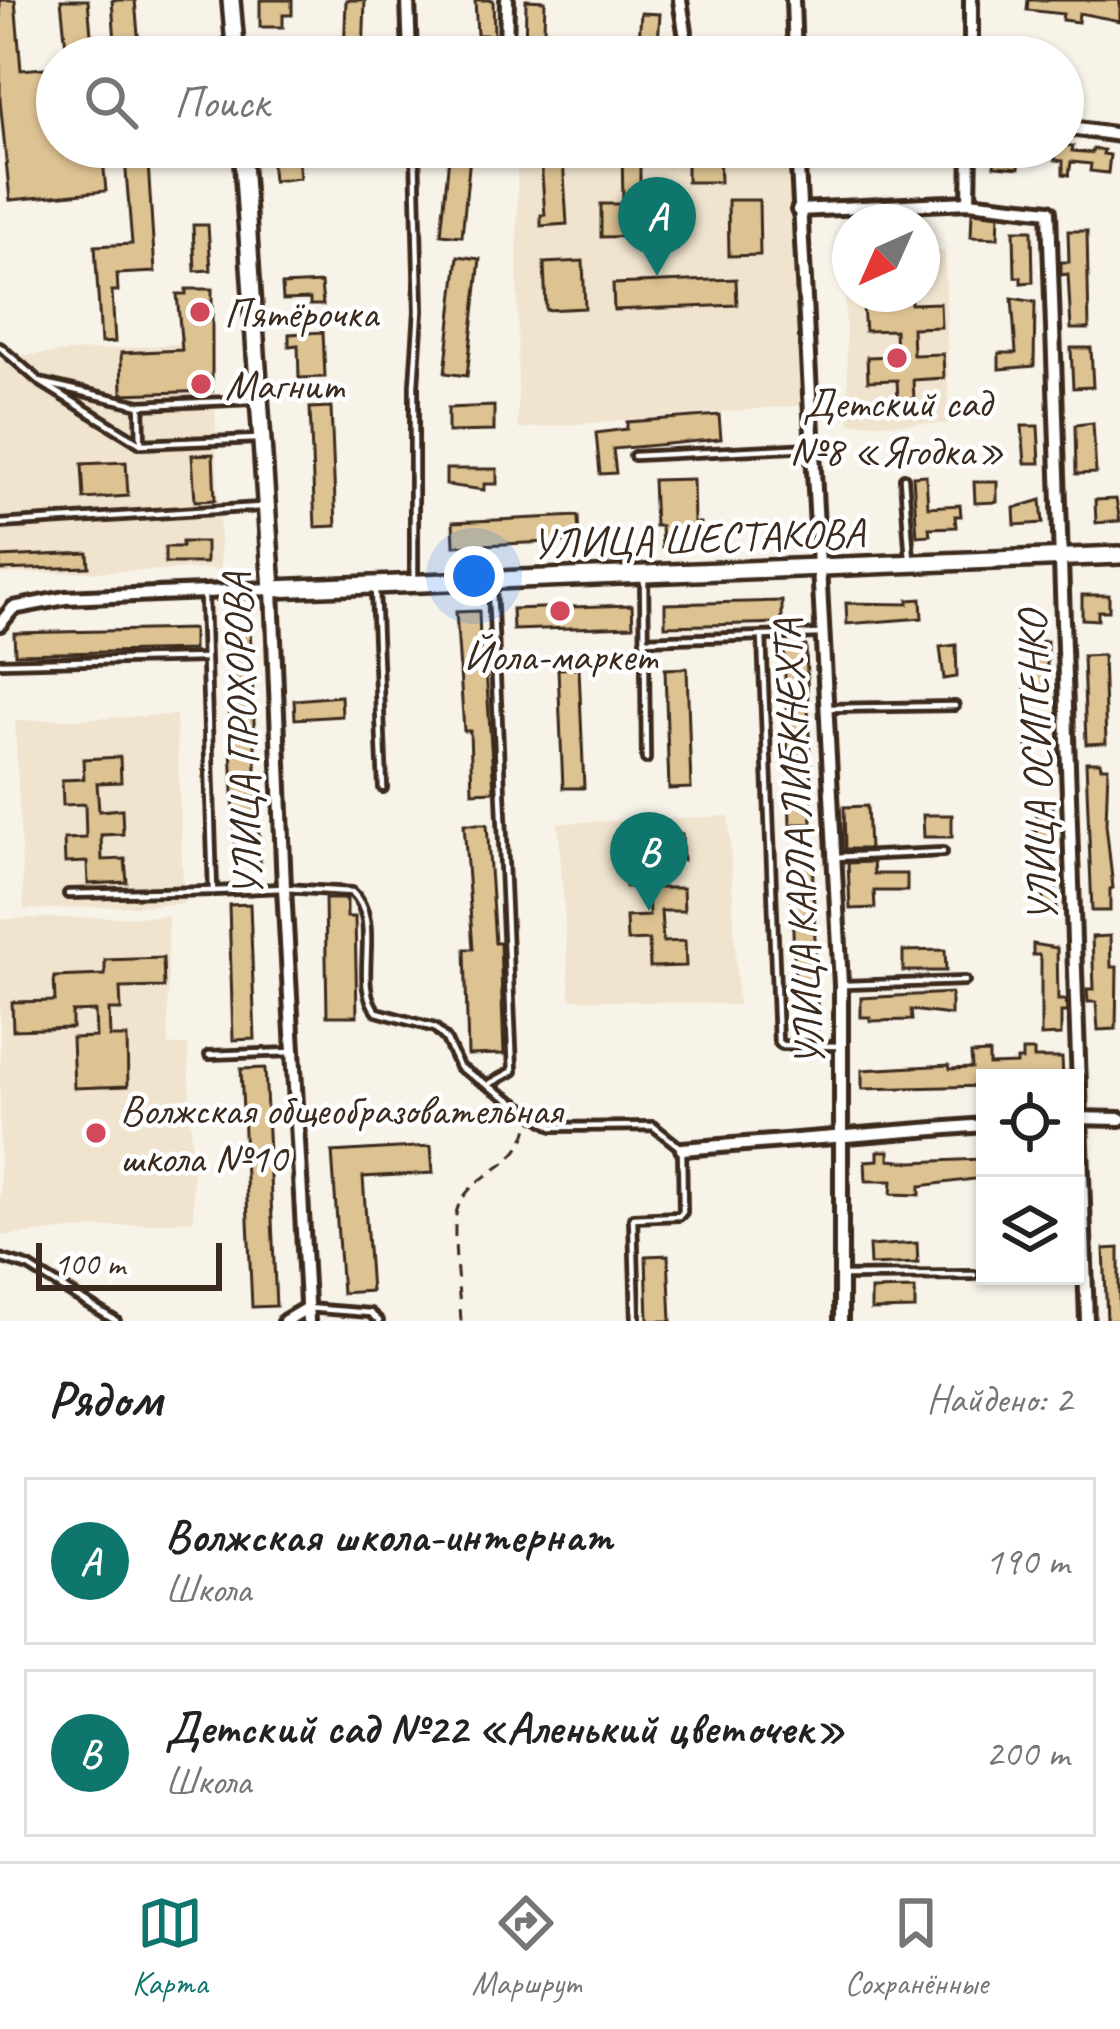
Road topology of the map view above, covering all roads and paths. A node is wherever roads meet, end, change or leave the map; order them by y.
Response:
1 (231, 0) edge
2 (408, 0) edge
3 (507, 0) edge
4 (680, 0) edge
5 (793, 0) edge
6 (971, 0) edge
7 (685, 32) dead end
8 (234, 36) edge
9 (409, 36) edge
10 (506, 36) edge
11 (794, 36) edge
12 (971, 36) edge
13 (1084, 131) edge
14 (1120, 135) edge
15 (244, 168) edge
16 (416, 168) edge
17 (797, 168) edge
18 (970, 168) edge
19 (969, 202) junction
20 (798, 210) junction
21 (0, 347) edge
22 (39, 381) junction
23 (260, 399) junction
24 (140, 405) junction
25 (262, 438) junction
26 (141, 444) junction
27 (811, 447) junction
28 (634, 456) dead end
29 (904, 478) dead end
30 (266, 507) junction
31 (0, 524) edge
32 (1120, 555) edge
33 (1062, 558) junction
34 (910, 565) junction
35 (818, 568) junction
36 (644, 575) junction
37 (491, 581) junction
38 (414, 584) junction
39 (375, 585) junction
40 (272, 589) junction
41 (204, 594) junction
42 (0, 624) edge
43 (821, 634) junction
44 (762, 636) junction
45 (644, 640) junction
46 (206, 658) junction
47 (0, 663) edge
48 (955, 706) dead end
49 (826, 708) junction
50 (646, 759) dead end
51 (382, 788) dead end
52 (944, 852) dead end
53 (834, 857) junction
54 (284, 888) junction
55 (214, 890) junction
56 (68, 894) dead end
57 (965, 981) dead end
58 (842, 985) junction
59 (842, 1046) junction
60 (293, 1052) junction
61 (209, 1055) dead end
62 (1077, 1069) edge
63 (488, 1084) junction
64 (531, 1114) junction
65 (1084, 1118) edge
66 (1120, 1119) edge
67 (976, 1126) edge
68 (842, 1135) junction
69 (682, 1149) junction
70 (1081, 1177) edge
71 (0, 1258) edge
72 (974, 1275) dead end
73 (840, 1276) junction
74 (307, 1314) edge
75 (116, 1321) edge
76 (285, 1321) edge
77 (379, 1321) edge
78 (461, 1321) edge
79 (636, 1321) edge
80 (841, 1321) edge
81 (1087, 1321) edge

1 - 8 main road
2 - 9 street
3 - 10 street
4 - 7 street
5 - 11 street
6 - 12 street
13 - 14 street
15 - 23 main road, УЛИЦА ПРОХОРОВА
16 - 38 lane
17 - 20 street, УЛИЦА КАРЛА ЛИБКНЕХТА
18 - 19 street
19 - 20 street
19 - 33 street, УЛИЦА ОСИПЕНКО
20 - 27 street, УЛИЦА КАРЛА ЛИБКНЕХТА
21 - 22 lane
22 - 24 lane
22 - 26 lane
23 - 24 lane
23 - 25 main road, УЛИЦА ПРОХОРОВА
24 - 26 lane
25 - 26 lane
25 - 30 main road, УЛИЦА ПРОХОРОВА
27 - 28 lane
27 - 35 street, УЛИЦА КАРЛА ЛИБКНЕХТА
29 - 34 lane
30 - 31 lane
30 - 40 main road, УЛИЦА ПРОХОРОВА
32 - 33 main road, УЛИЦА ШЕСТАКОВА
33 - 34 main road, УЛИЦА ШЕСТАКОВА
33 - 62 street, УЛИЦА ОСИПЕНКО
34 - 35 main road, УЛИЦА ШЕСТАКОВА
35 - 36 main road, УЛИЦА ШЕСТАКОВА
35 - 43 street, УЛИЦА КАРЛА ЛИБКНЕХТА
36 - 37 main road, УЛИЦА ШЕСТАКОВА
36 - 45 lane
37 - 38 main road, УЛИЦА ШЕСТАКОВА
37 - 63 lane
38 - 39 main road, УЛИЦА ШЕСТАКОВА
39 - 40 main road, УЛИЦА ШЕСТАКОВА
39 - 51 lane
40 - 41 street, УЛИЦА ШЕСТАКОВА
40 - 54 street, УЛИЦА ПРОХОРОВА
41 - 42 street, УЛИЦА ШЕСТАКОВА
41 - 46 lane
43 - 44 lane
43 - 49 street, УЛИЦА КАРЛА ЛИБКНЕХТА
44 - 45 lane
44 - 59 lane
45 - 50 lane
46 - 47 lane
46 - 55 lane
48 - 49 lane
49 - 53 street, УЛИЦА КАРЛА ЛИБКНЕХТА
52 - 53 lane
53 - 58 street, УЛИЦА КАРЛА ЛИБКНЕХТА
54 - 55 lane
54 - 60 street, УЛИЦА ПРОХОРОВА
54 - 63 lane
55 - 56 lane
57 - 58 lane
58 - 59 street, УЛИЦА КАРЛА ЛИБКНЕХТА
59 - 68 street, УЛИЦА КАРЛА ЛИБКНЕХТА
60 - 61 lane
60 - 74 street, УЛИЦА ПРОХОРОВА
63 - 64 lane
64 - 69 lane
64 - 78 path
65 - 66 street
67 - 68 street
68 - 69 street
68 - 73 street, УЛИЦА КАРЛА ЛИБКНЕХТА
69 - 79 lane
70 - 81 street, УЛИЦА ОСИПЕНКО
71 - 75 lane
72 - 73 lane
73 - 80 street, УЛИЦА КАРЛА ЛИБКНЕХТА
74 - 76 street
74 - 77 lane

